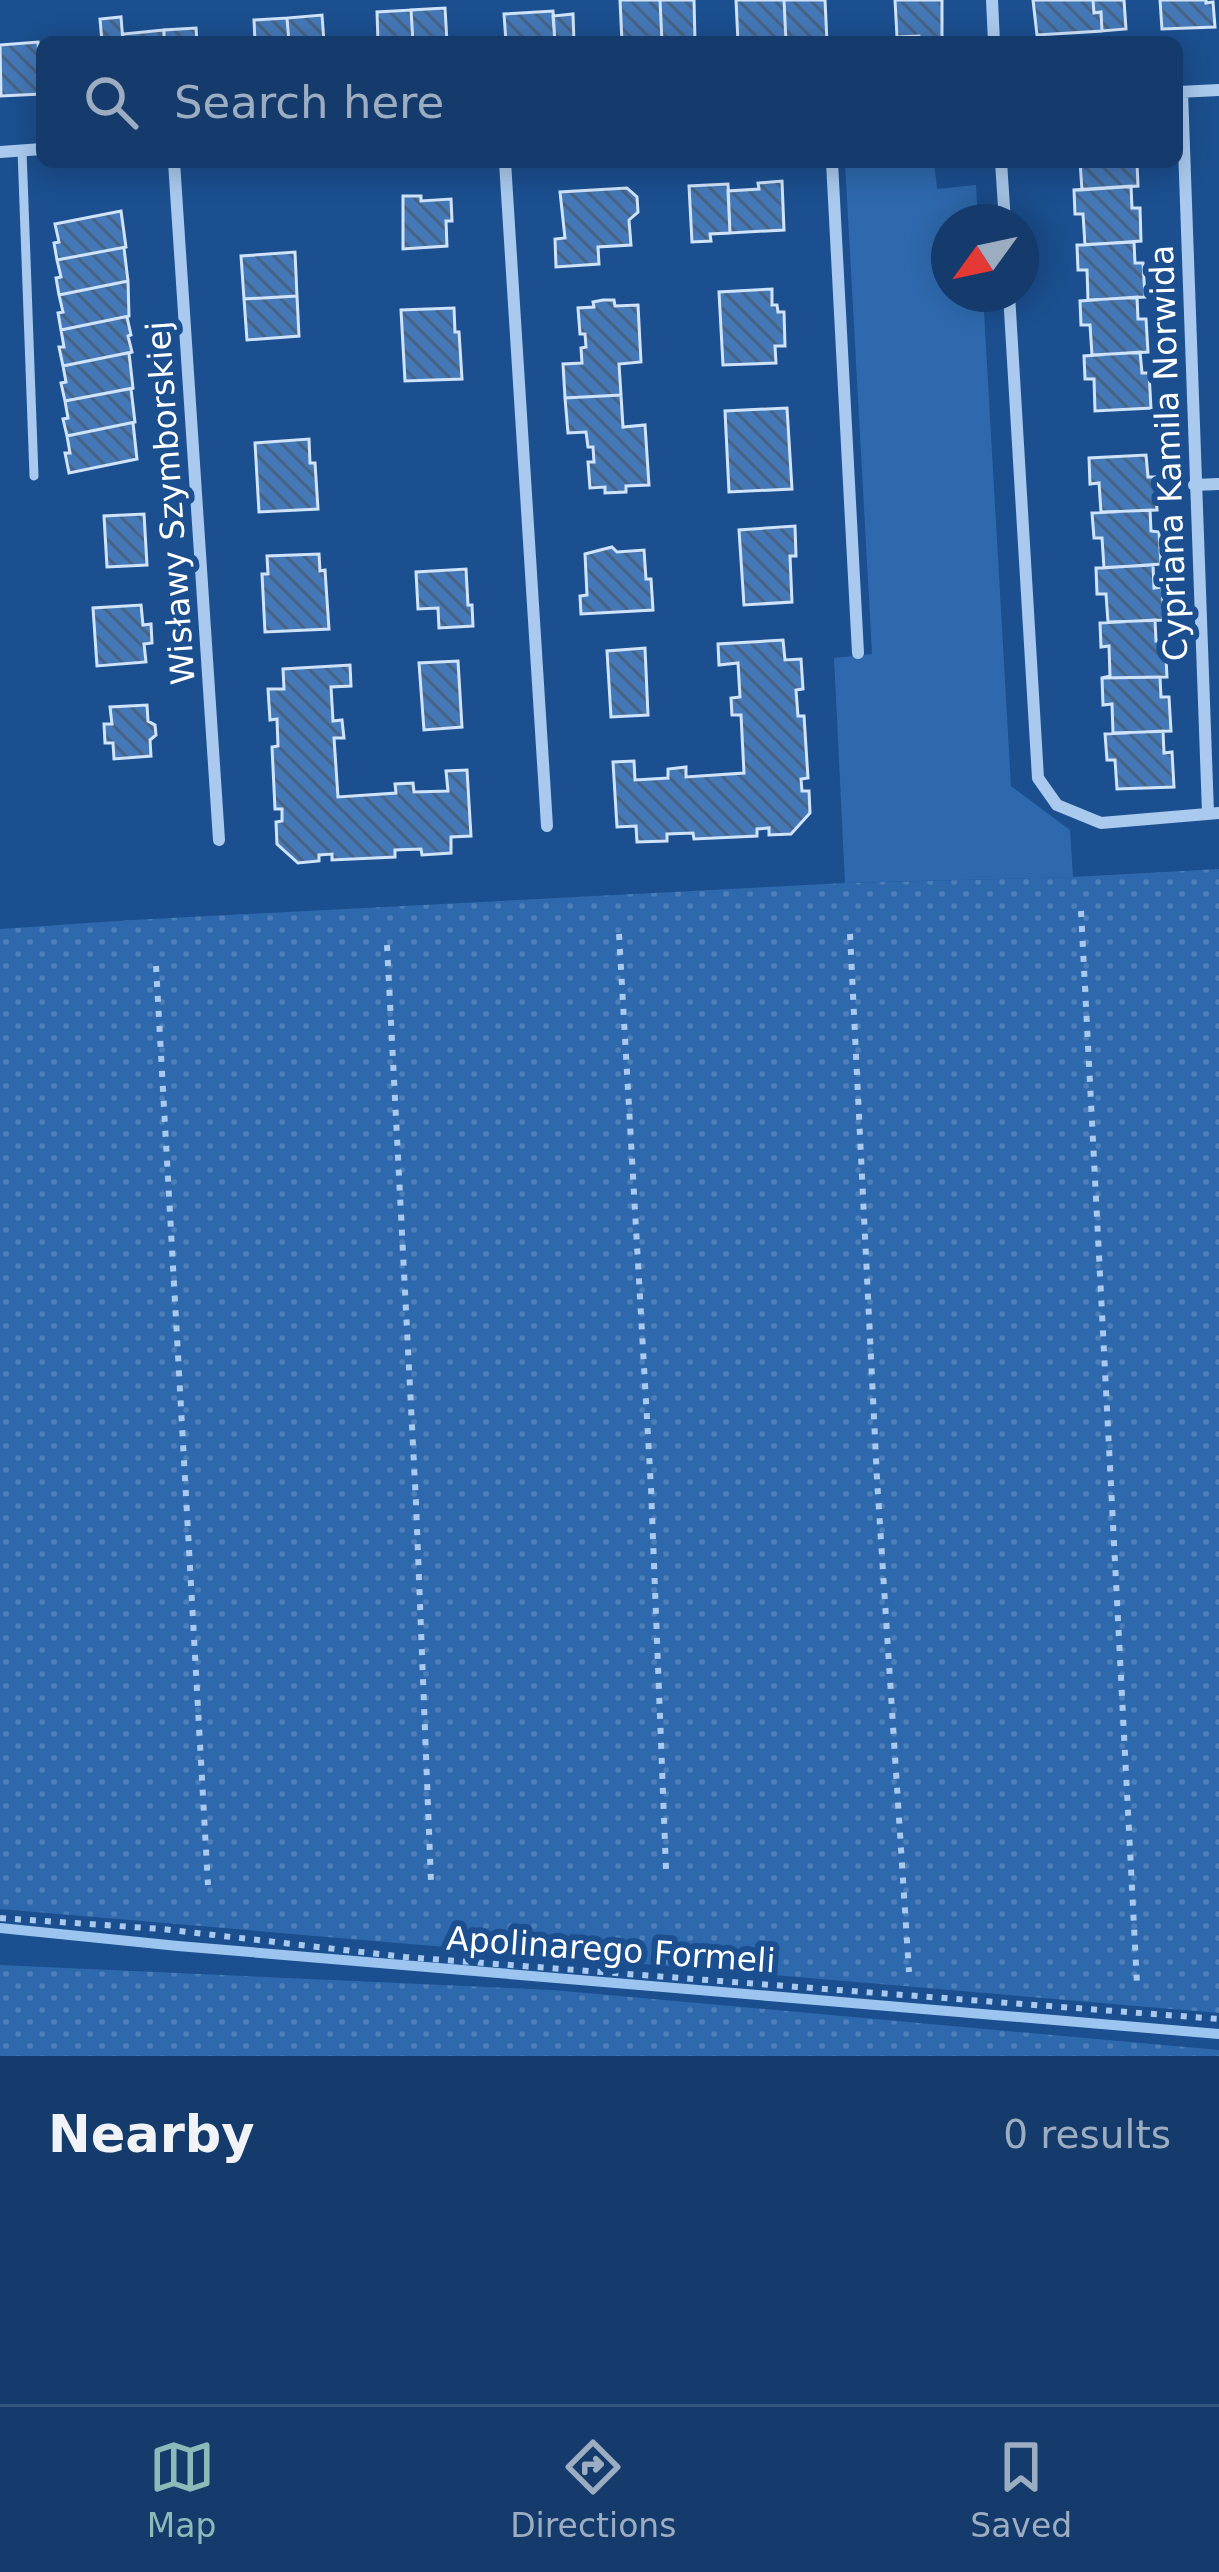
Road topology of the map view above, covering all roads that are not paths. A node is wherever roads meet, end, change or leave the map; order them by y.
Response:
1 (992, 0) edge
2 (994, 36) edge
3 (1219, 89) edge
4 (1183, 92) edge
5 (36, 149) edge
6 (22, 150) junction
7 (0, 152) edge
8 (174, 168) edge
9 (505, 168) edge
10 (832, 168) edge
11 (1001, 168) edge
12 (1183, 168) edge
13 (1004, 204) edge
14 (1010, 312) edge
15 (34, 476) dead end
16 (1219, 484) edge
17 (1195, 485) junction
18 (858, 653) dead end
19 (1214, 813) edge
20 (547, 826) dead end
21 (219, 840) dead end

1 - 2 street
3 - 4 street
5 - 6 street
6 - 7 street
6 - 15 lane
8 - 21 street, Wisławy Szymborskiej
9 - 20 street
10 - 18 street
11 - 13 street
12 - 17 street, Cypriana Kamila Norwida
14 - 19 street
16 - 17 street
17 - 19 street, Cypriana Kamila Norwida

